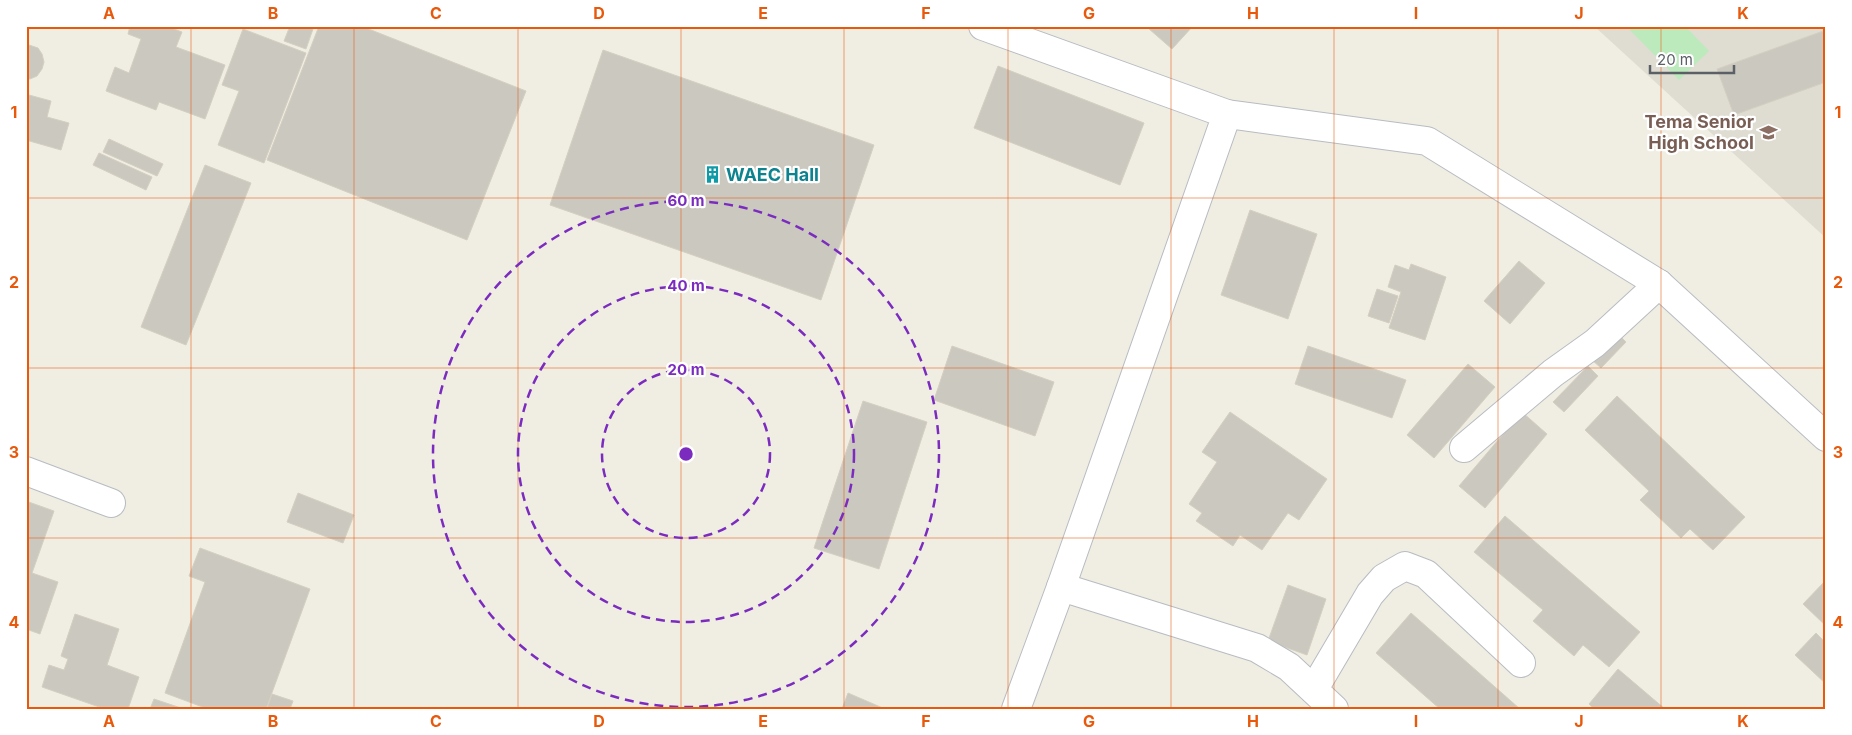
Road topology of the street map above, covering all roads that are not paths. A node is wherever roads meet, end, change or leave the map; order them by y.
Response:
1 (983, 26) edge
2 (1227, 114) junction
3 (1659, 284) junction
4 (1826, 437) edge
5 (1464, 448) dead end
6 (26, 471) edge
7 (111, 503) dead end
8 (1061, 586) junction
9 (1521, 663) dead end
10 (1314, 689) junction
11 (1016, 709) edge
12 (1334, 709) edge

1 - 2 street
2 - 3 street
2 - 8 street
3 - 4 street
3 - 5 street
6 - 7 street
8 - 10 street
8 - 11 street
9 - 10 street
10 - 12 street

